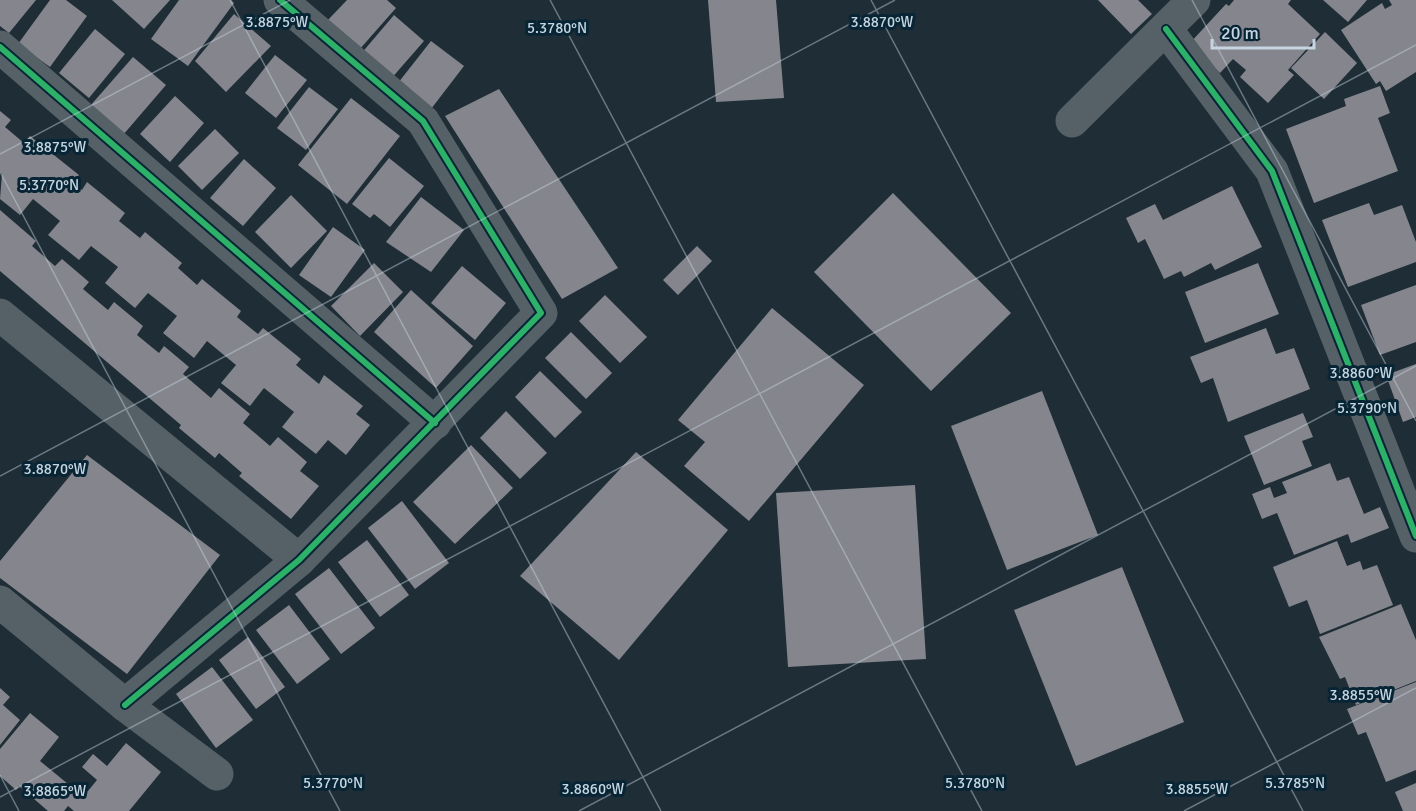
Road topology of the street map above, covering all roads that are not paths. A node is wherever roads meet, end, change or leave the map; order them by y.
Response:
1 (280, 0) edge
2 (1194, 0) edge
3 (1166, 29) junction
4 (0, 47) edge
5 (1072, 121) dead end
6 (0, 315) edge
7 (435, 423) junction
8 (1416, 536) edge
9 (299, 560) junction
10 (0, 602) edge
11 (125, 705) junction
12 (217, 774) dead end

1 - 7 street
2 - 3 street
3 - 5 street
3 - 8 street
4 - 7 street
6 - 9 street
7 - 9 street
9 - 11 street
10 - 11 street
11 - 12 street

